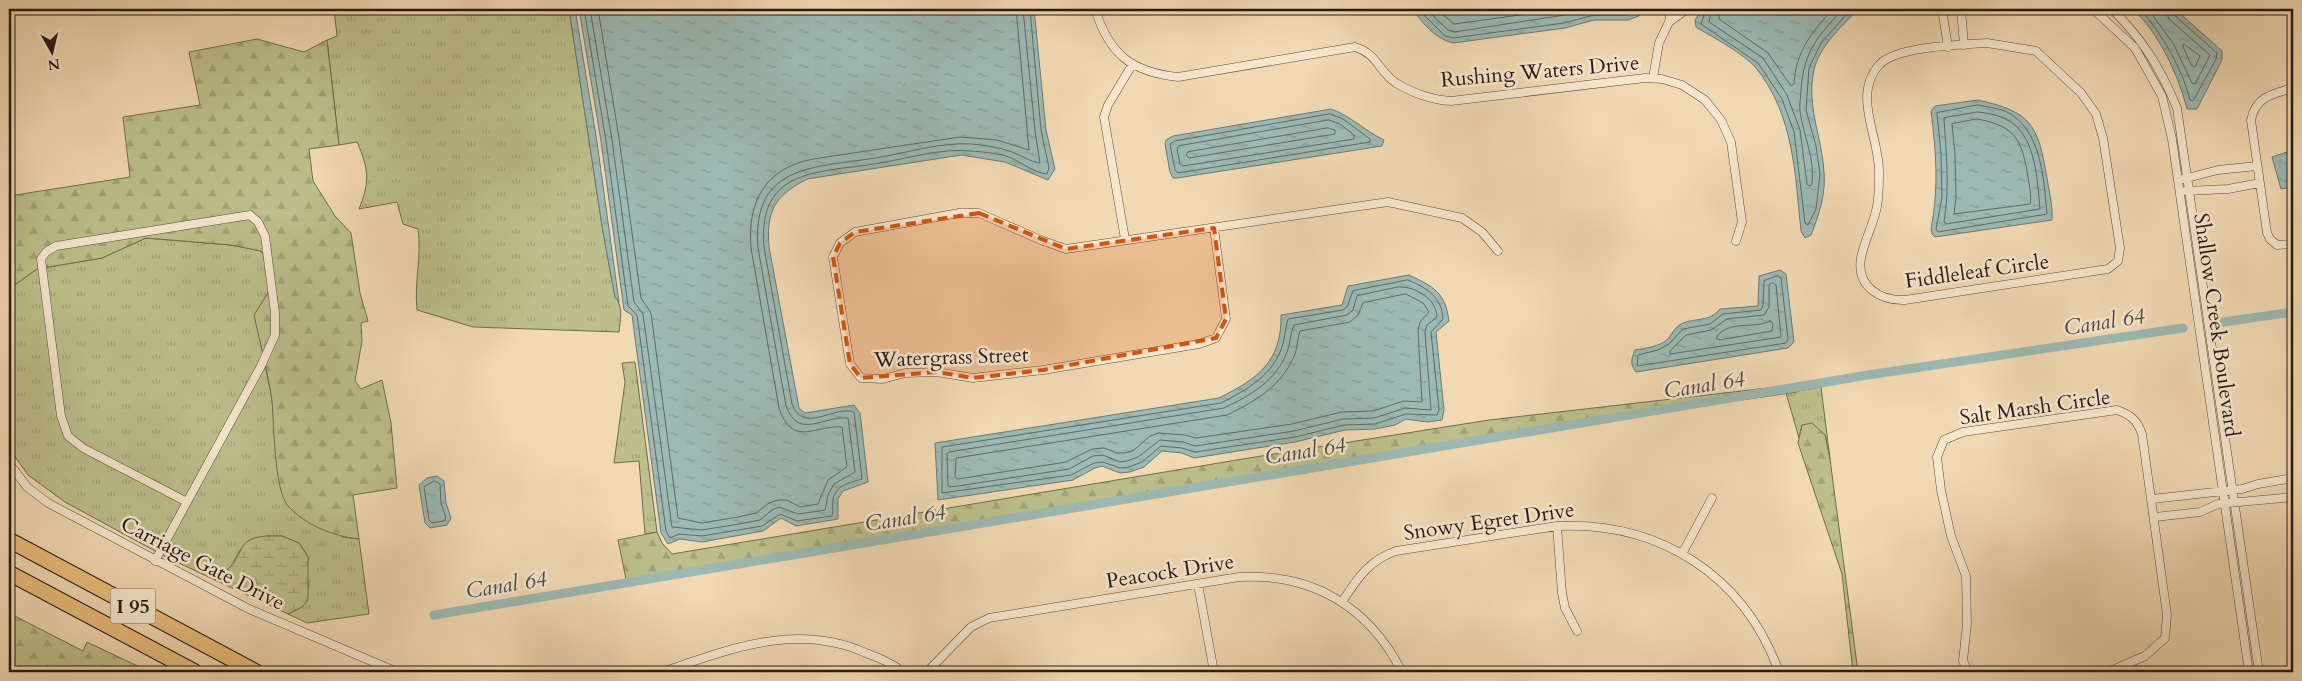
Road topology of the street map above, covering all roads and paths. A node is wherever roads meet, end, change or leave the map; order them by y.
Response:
1 (1095, 9) edge
2 (1671, 9) edge
3 (1687, 9) edge
4 (1942, 9) edge
5 (1961, 9) edge
6 (2093, 9) edge
7 (2112, 9) edge
8 (1669, 22) junction
9 (1964, 45) junction
10 (1948, 47) junction
11 (1132, 65) junction
12 (1653, 78) junction
13 (2293, 88) edge
14 (2257, 166) junction
15 (2188, 179) junction
16 (2178, 180) junction
17 (2260, 183) junction
18 (2189, 190) junction
19 (2180, 192) junction
20 (1214, 228) junction
21 (1124, 239) junction
22 (1736, 241) dead end
23 (2293, 244) edge
24 (1498, 251) dead end
25 (2293, 403) edge
26 (2293, 418) edge
27 (9, 462) edge
28 (2293, 478) edge
29 (2228, 491) junction
30 (2293, 497) edge
31 (1712, 498) dead end
32 (2152, 499) junction
33 (187, 502) junction
34 (2230, 503) junction
35 (2155, 517) junction
36 (1557, 526) junction
37 (9, 540) edge
38 (1682, 554) junction
39 (156, 561) junction
40 (9, 573) edge
41 (1198, 584) junction
42 (1342, 602) junction
43 (1576, 630) dead end
44 (195, 672) edge
45 (256, 672) edge
46 (397, 672) edge
47 (662, 672) edge
48 (903, 672) edge
49 (927, 672) edge
50 (1214, 672) edge
51 (1402, 672) edge
52 (1779, 672) edge
53 (1968, 672) edge
54 (2108, 672) edge
55 (2250, 672) edge
56 (2259, 672) edge

1 - 11 street, Rushing Waters Drive
2 - 8 street, Rushing Waters Drive
3 - 8 street, Rushing Waters Drive
4 - 10 street
5 - 9 street
6 - 16 street, Shallow Creek Boulevard
7 - 15 street, Shallow Creek Boulevard
8 - 12 street, Rushing Waters Drive
9 - 10 street, Fiddleleaf Circle
9 - 10 street, Fiddleleaf Circle
11 - 12 street, Rushing Waters Drive
11 - 21 street
12 - 22 street, Rushing Waters Drive
13 - 14 street
14 - 15 street
14 - 17 street
15 - 16 street
15 - 18 street, Shallow Creek Boulevard
16 - 19 street, Shallow Creek Boulevard
17 - 18 street
17 - 23 street
18 - 19 street
18 - 29 street, Shallow Creek Boulevard
19 - 29 street, Shallow Creek Boulevard
20 - 21 street, Watergrass Street
20 - 21 street, Watergrass Street
20 - 24 street, Watergrass Street
25 - 26 street
27 - 39 street, Carriage Gate Drive
28 - 29 street
29 - 32 street
29 - 34 street, Shallow Creek Boulevard
30 - 34 street
31 - 38 street
32 - 35 street, Salt Marsh Circle
32 - 53 street, Salt Marsh Circle
33 - 33 street
33 - 39 street
34 - 35 street
34 - 55 street, Shallow Creek Boulevard
34 - 56 street, Shallow Creek Boulevard
35 - 54 street, Salt Marsh Circle
36 - 38 street, Snowy Egret Drive
36 - 42 street, Snowy Egret Drive
36 - 43 street
37 - 45 highway, I 95
38 - 52 street, Snowy Egret Drive
39 - 46 street, Carriage Gate Drive
40 - 44 highway, I 95
41 - 42 street, Peacock Drive
41 - 49 street, Peacock Drive
41 - 50 street
42 - 51 street, Peacock Drive
47 - 48 street

